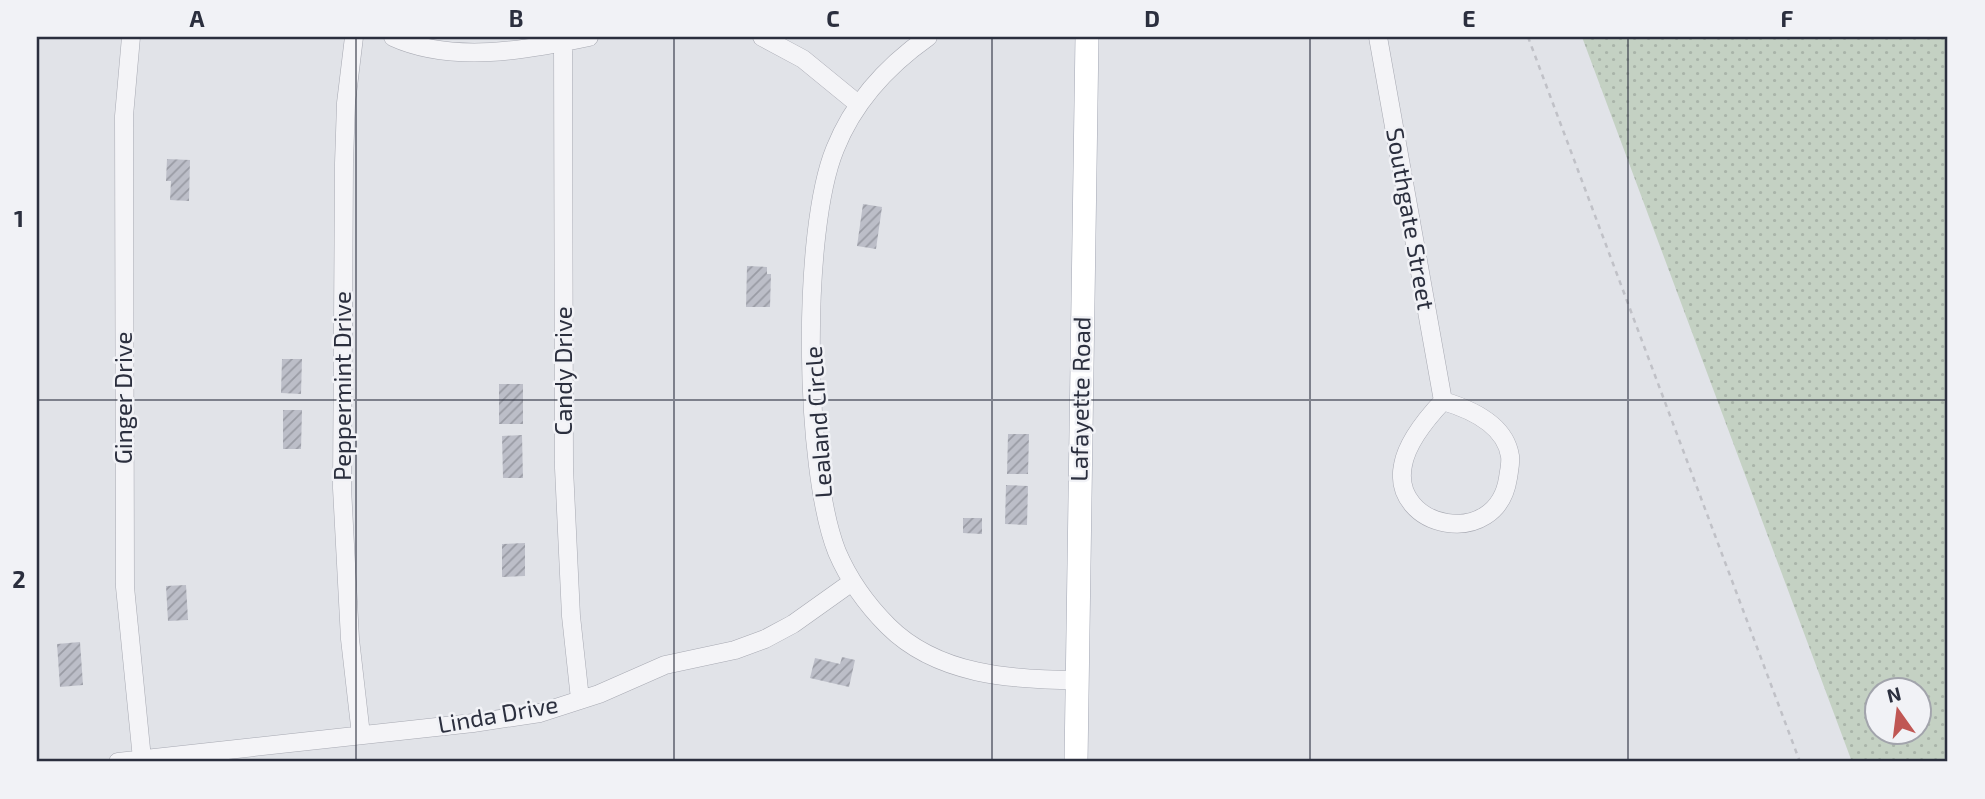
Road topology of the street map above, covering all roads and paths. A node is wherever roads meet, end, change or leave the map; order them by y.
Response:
1 (131, 37) edge
2 (354, 37) edge
3 (393, 37) edge
4 (589, 37) edge
5 (762, 37) edge
6 (928, 37) edge
7 (1087, 37) edge
8 (1378, 37) edge
9 (1528, 37) edge
10 (563, 42) junction
11 (858, 104) junction
12 (1443, 401) junction
13 (852, 582) junction
14 (1077, 680) junction
15 (580, 699) junction
16 (361, 735) junction
17 (142, 760) junction
18 (118, 762) edge
19 (1076, 762) edge
20 (1800, 762) edge

1 - 17 street, Ginger Drive
2 - 16 street, Peppermint Drive
3 - 10 street
4 - 10 street
5 - 11 street
6 - 11 street, Lealand Circle
7 - 14 main road, Lafayette Road
8 - 12 street, Southgate Street
9 - 20 path
10 - 15 street, Candy Drive
11 - 13 street, Lealand Circle
12 - 12 street
13 - 14 street, Lealand Circle
13 - 15 street, Linda Drive
14 - 19 main road, Lafayette Road
15 - 16 street, Linda Drive
16 - 17 street, Linda Drive
17 - 18 street, Linda Drive

